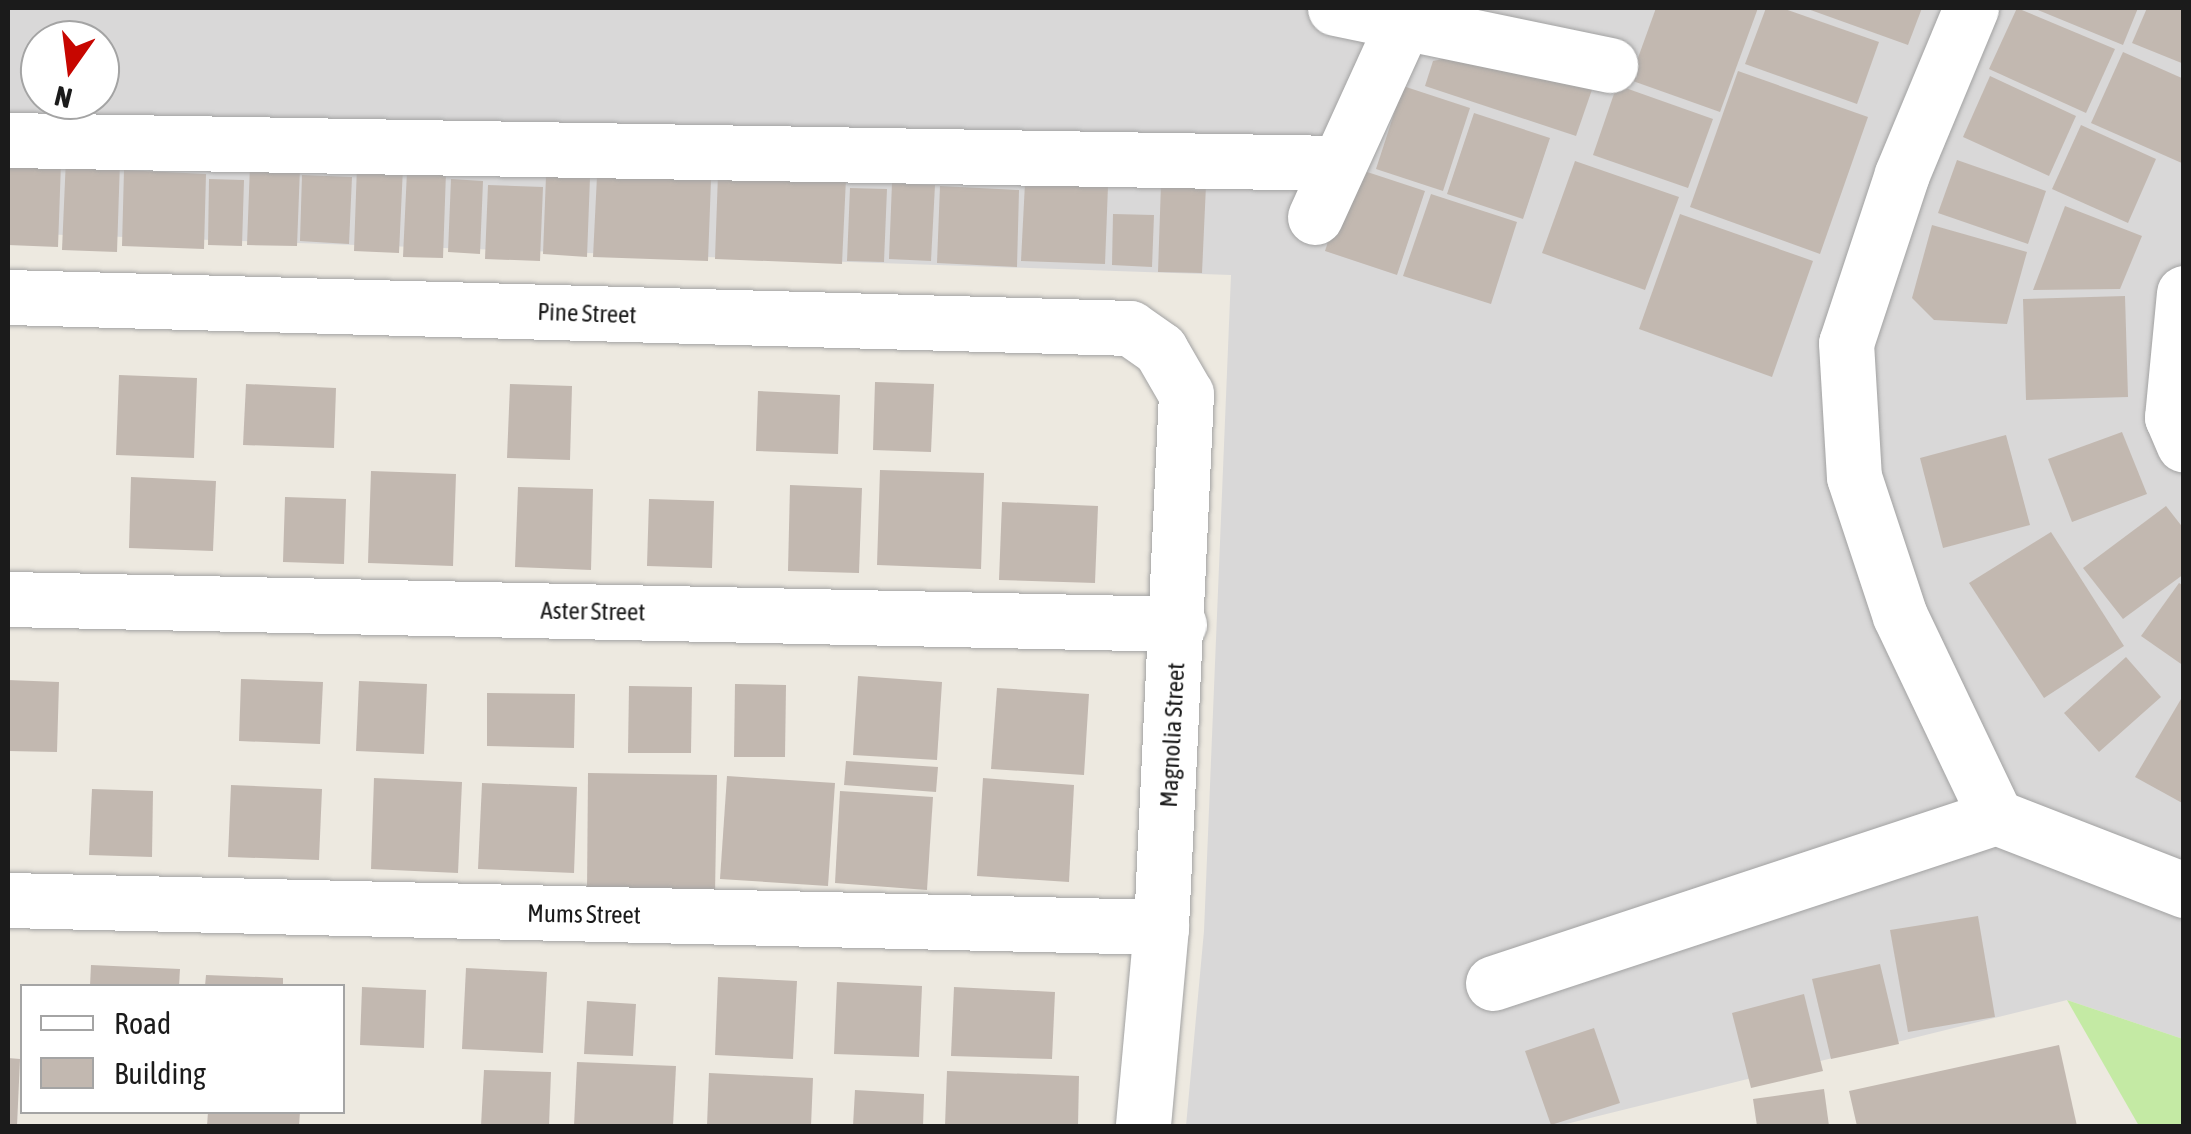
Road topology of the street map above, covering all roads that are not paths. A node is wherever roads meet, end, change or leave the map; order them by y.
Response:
1 (1335, 8) edge
2 (1970, 8) edge
3 (1404, 15) edge
4 (1610, 65) dead end
5 (8, 140) edge
6 (1336, 163) junction
7 (1314, 217) dead end
8 (2184, 294) edge
9 (8, 297) edge
10 (1160, 349) joint
11 (2184, 446) edge
12 (8, 599) edge
13 (1179, 624) junction
14 (1996, 817) junction
15 (2184, 890) edge
16 (8, 900) edge
17 (1161, 927) junction
18 (1493, 983) dead end
19 (1142, 1126) edge

1 - 3 street
2 - 14 street
3 - 4 street
3 - 6 street
5 - 6 street
6 - 7 street
8 - 11 street
9 - 10 street, Pine Street
10 - 13 street, Magnolia Street
12 - 13 street, Aster Street
13 - 17 street, Magnolia Street
14 - 15 street
14 - 18 street
16 - 17 street, Mums Street
17 - 19 street, Magnolia Street

